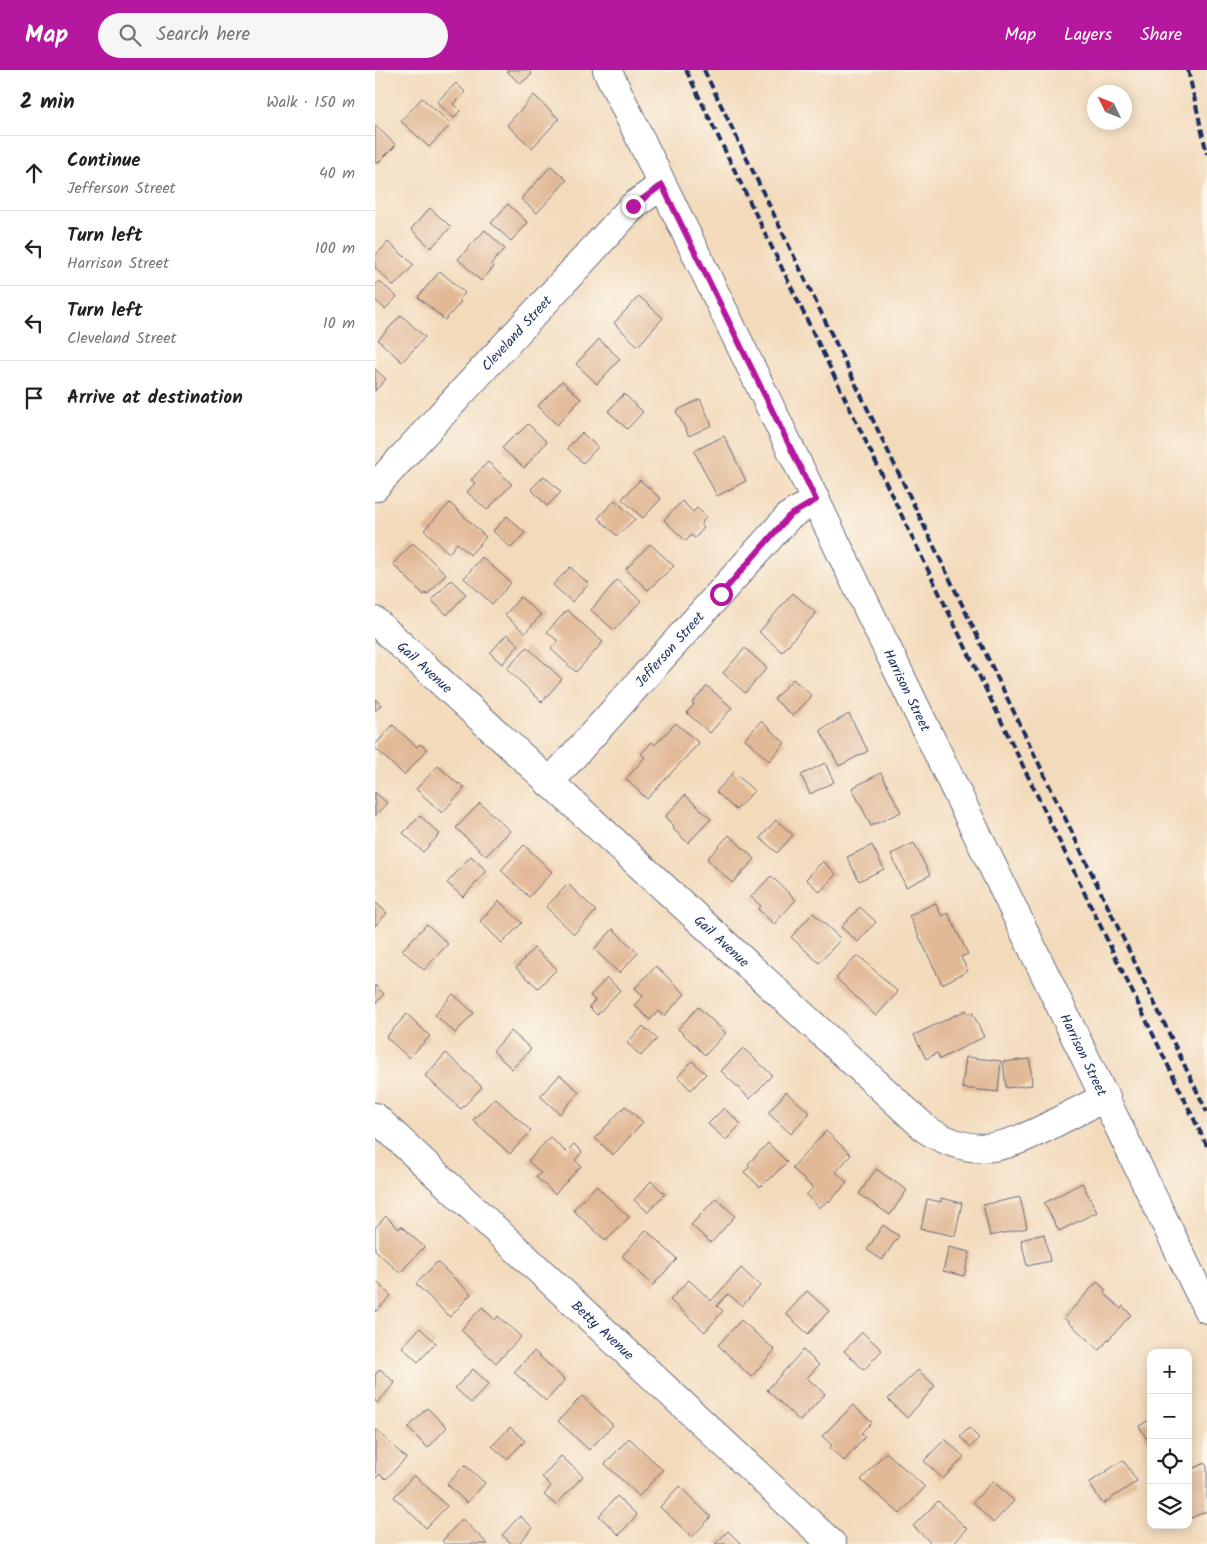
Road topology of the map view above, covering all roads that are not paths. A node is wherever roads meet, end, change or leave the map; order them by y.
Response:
1 (607, 70) edge
2 (662, 185) junction
3 (375, 487) edge
4 (816, 500) junction
5 (375, 621) edge
6 (549, 783) junction
7 (1105, 1097) junction
8 (375, 1117) edge
9 (1207, 1309) edge
10 (832, 1544) edge

1 - 2 street, Harrison Street
2 - 3 street, Cleveland Street
2 - 4 street, Harrison Street
4 - 6 street, Jefferson Street
4 - 7 street, Harrison Street
5 - 6 street, Gail Avenue
6 - 7 street, Gail Avenue
7 - 9 street, Harrison Street
8 - 10 street, Betty Avenue

